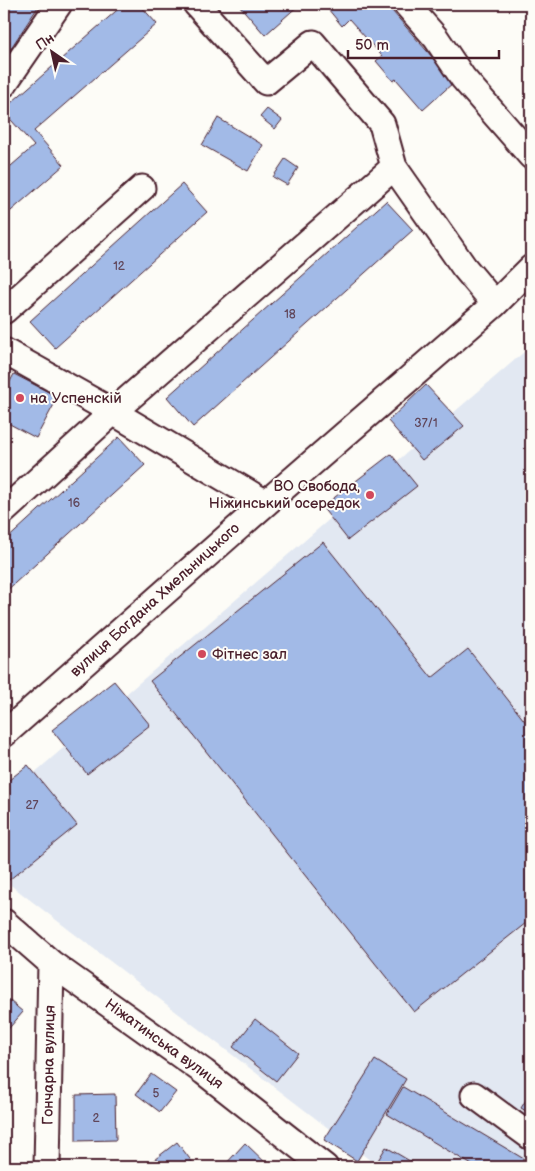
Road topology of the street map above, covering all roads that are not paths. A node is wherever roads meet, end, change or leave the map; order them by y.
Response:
1 (59, 4) edge
2 (196, 4) edge
3 (406, 4) edge
4 (4, 84) edge
5 (531, 156) edge
6 (394, 167) junction
7 (142, 188) dead end
8 (531, 268) edge
9 (495, 304) junction
10 (4, 311) edge
11 (4, 350) edge
12 (113, 412) junction
13 (266, 502) junction
14 (4, 511) edge
15 (4, 734) edge
16 (4, 922) edge
17 (51, 963) junction
18 (474, 1095) dead end
19 (531, 1137) edge
20 (47, 1167) edge
21 (325, 1167) edge

1 - 4 street
2 - 6 street
3 - 5 street
6 - 9 street
6 - 12 street
7 - 10 street
8 - 9 street, вулиця Богдана Хмельницького
9 - 13 street, вулиця Богдана Хмельницького
11 - 12 street
12 - 13 street
12 - 14 street
13 - 15 street, вулиця Богдана Хмельницького
16 - 17 street, Ніжатинська вулиця
17 - 20 street, Гончарна вулиця
17 - 21 street, Ніжатинська вулиця
18 - 19 street

